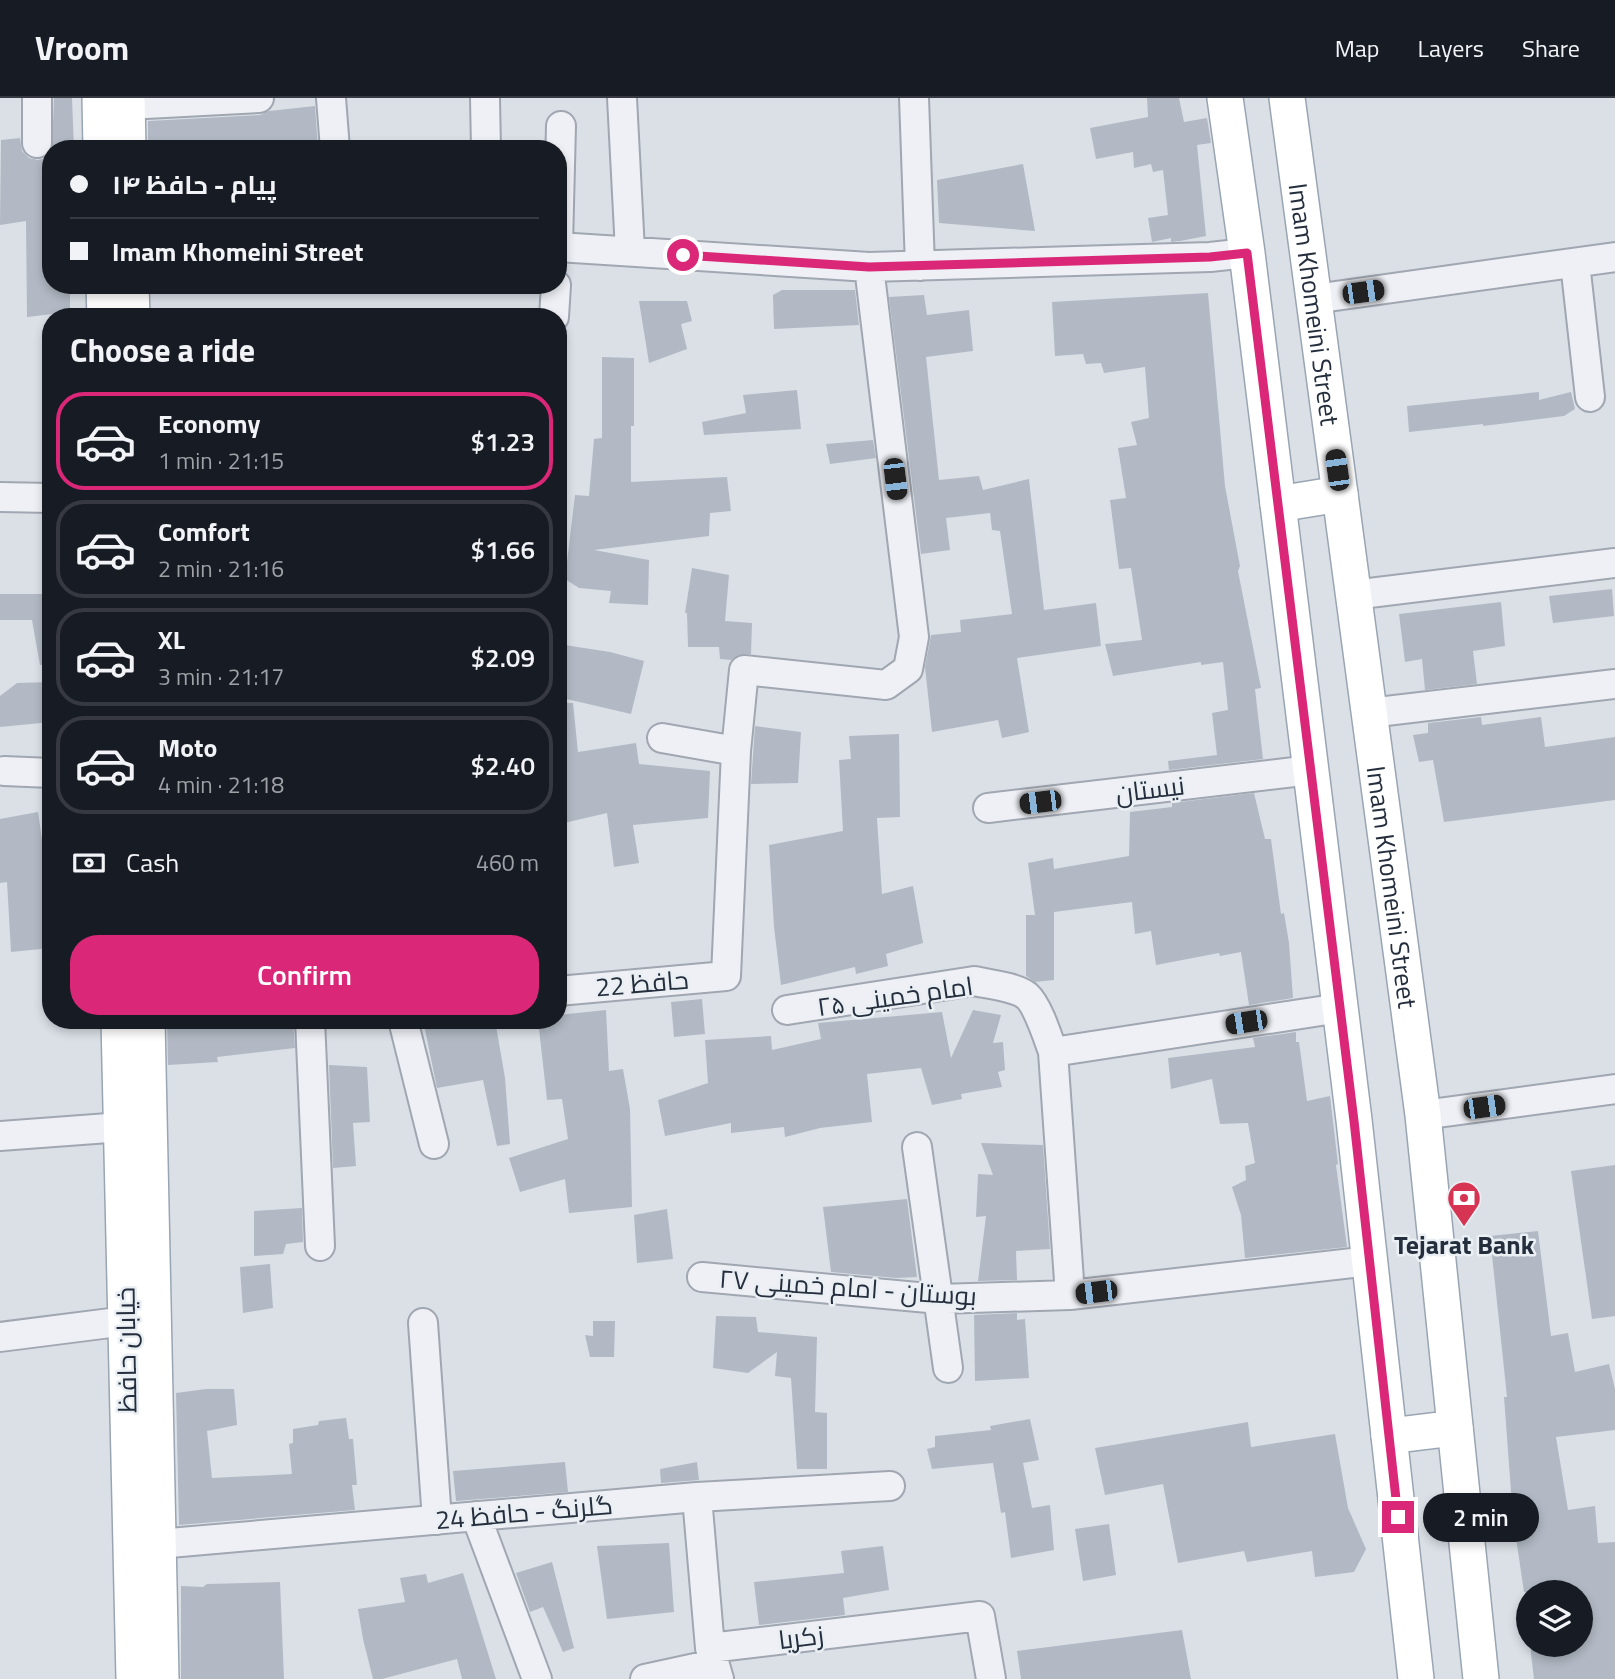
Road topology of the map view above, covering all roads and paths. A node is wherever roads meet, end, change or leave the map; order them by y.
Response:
1 (37, 98) edge
2 (259, 98) edge
3 (331, 98) edge
4 (485, 98) edge
5 (622, 98) edge
6 (914, 98) edge
7 (1225, 98) edge
8 (1287, 98) edge
9 (228, 99) edge
10 (118, 100) edge
11 (561, 126) dead end
12 (104, 140) edge
13 (126, 140) edge
14 (334, 140) edge
15 (486, 140) edge
16 (561, 140) edge
17 (37, 143) dead end
18 (567, 246) edge
19 (630, 251) junction
20 (1247, 253) junction
21 (1615, 257) edge
22 (1575, 263) junction
23 (869, 267) junction
24 (920, 267) junction
25 (1314, 299) junction
26 (1590, 397) dead end
27 (1340, 494) junction
28 (0, 497) edge
29 (42, 498) edge
30 (1278, 504) junction
31 (1615, 562) edge
32 (1353, 595) junction
33 (1615, 684) edge
34 (1369, 713) junction
35 (662, 738) dead end
36 (736, 751) junction
37 (1311, 770) junction
38 (4, 771) dead end
39 (42, 773) edge
40 (988, 808) dead end
41 (567, 989) edge
42 (1340, 1008) junction
43 (788, 1010) dead end
44 (119, 1029) edge
45 (147, 1029) edge
46 (310, 1029) edge
47 (405, 1029) edge
48 (1053, 1052) junction
49 (1615, 1089) edge
50 (1423, 1115) junction
51 (121, 1127) junction
52 (0, 1136) edge
53 (434, 1144) dead end
54 (918, 1147) dead end
55 (320, 1246) dead end
56 (1370, 1261) junction
57 (702, 1277) dead end
58 (1070, 1295) junction
59 (939, 1299) junction
60 (126, 1321) junction
61 (423, 1323) dead end
62 (0, 1338) edge
63 (948, 1368) dead end
64 (1455, 1428) junction
65 (1389, 1436) junction
66 (890, 1486) dead end
67 (697, 1497) junction
68 (476, 1516) junction
69 (437, 1520) junction
70 (158, 1544) junction
71 (714, 1664) edge
72 (134, 1679) edge
73 (161, 1679) edge
74 (537, 1679) edge
75 (645, 1679) edge
76 (991, 1679) edge
77 (1416, 1679) edge
78 (1481, 1679) edge

1 - 17 street
2 - 9 street
3 - 14 street
4 - 15 street
5 - 19 street
6 - 24 street
7 - 20 main road
8 - 25 main road, Imam Khomeini Street
9 - 10 street
10 - 12 main road
10 - 13 main road
11 - 16 street
18 - 19 street
19 - 23 street
20 - 24 street
20 - 30 main road
21 - 22 street
22 - 25 street
22 - 26 street
23 - 24 street
23 - 36 street
25 - 27 main road, Imam Khomeini Street
27 - 30 main road
27 - 32 main road, Imam Khomeini Street
28 - 29 street
30 - 37 main road
31 - 32 street
32 - 34 main road, Imam Khomeini Street
33 - 34 street
34 - 50 main road, Imam Khomeini Street
35 - 36 street
36 - 41 street, حافظ 22
37 - 40 street, نیستان
37 - 42 main road
38 - 39 street
42 - 48 street
42 - 56 main road
43 - 48 street, امام خمینی ۲۵
44 - 51 main road, خیابان حافظ
45 - 70 main road, خیابان حافظ
46 - 55 street
47 - 53 street
48 - 58 street, امام خمینی ۲۵
49 - 50 street
50 - 64 main road, Imam Khomeini Street
51 - 52 street
51 - 60 main road, خیابان حافظ
54 - 59 street
56 - 58 street, بوستان - امام خمینی ۲۷
56 - 65 main road
57 - 59 street, بوستان - امام خمینی ۲۷
58 - 59 street, بوستان - امام خمینی ۲۷
59 - 63 street
60 - 62 street
60 - 72 main road, خیابان حافظ
61 - 69 street
64 - 65 main road
64 - 78 main road, Imam Khomeini Street
65 - 77 main road
66 - 67 street, گلرنگ - حافظ 24
67 - 68 street, گلرنگ - حافظ 24
67 - 71 street
68 - 69 street, گلرنگ - حافظ 24
68 - 74 street
69 - 70 street, گلرنگ - حافظ 24
70 - 73 main road, خیابان حافظ
71 - 75 street
71 - 76 street, زکریا

